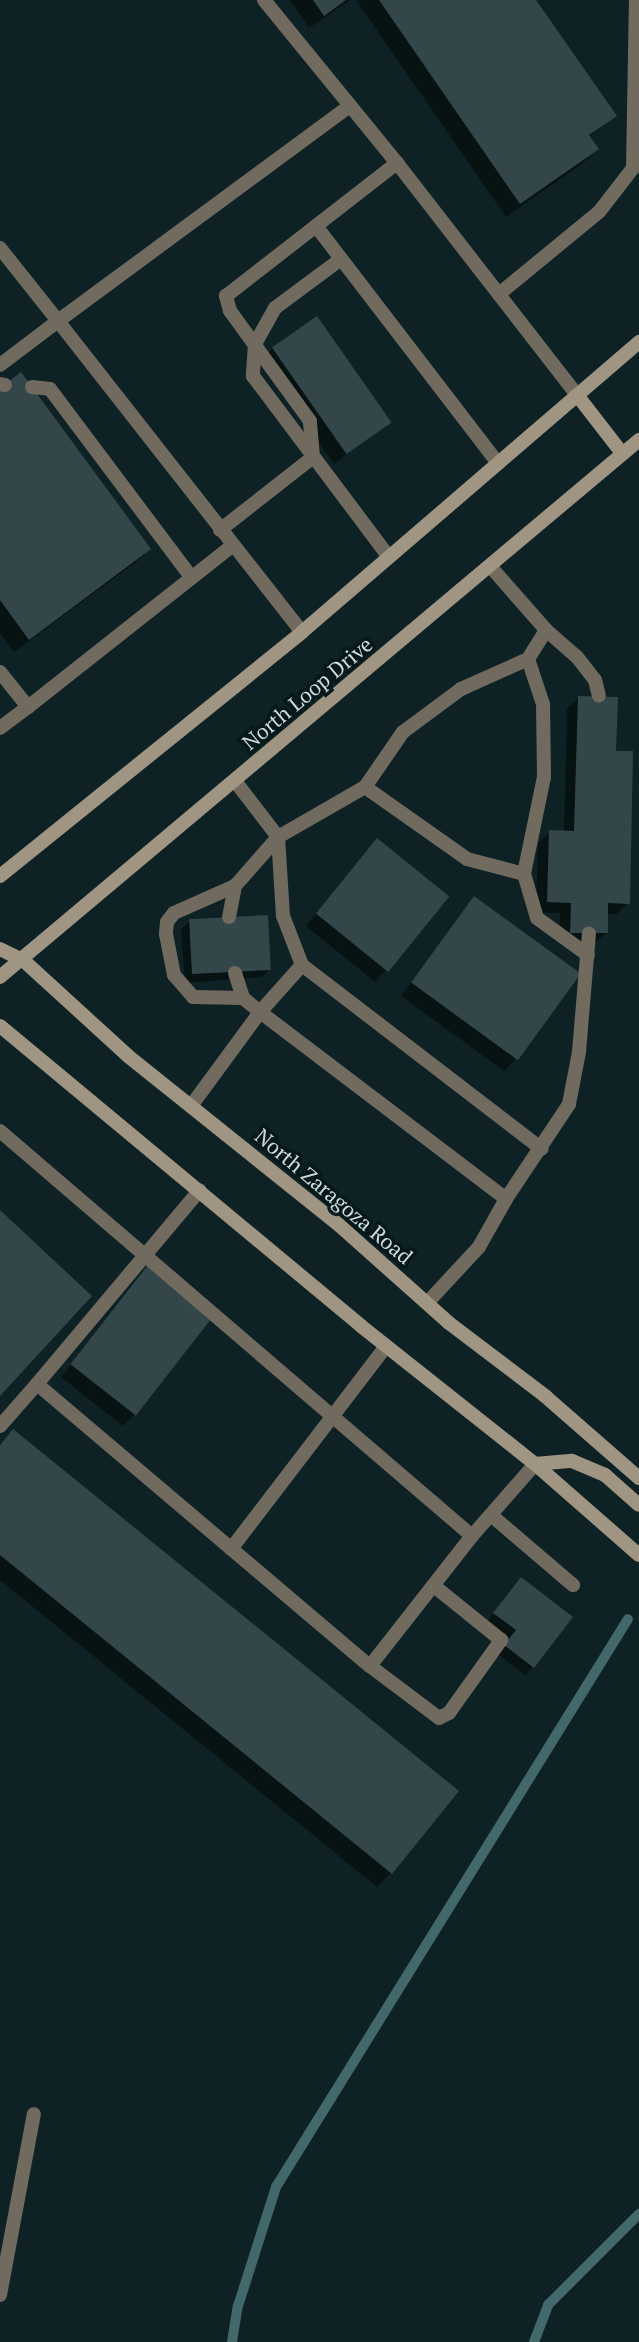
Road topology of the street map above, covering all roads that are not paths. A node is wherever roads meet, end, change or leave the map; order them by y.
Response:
1 (264, 0) edge
2 (636, 0) edge
3 (350, 106) junction
4 (397, 163) junction
5 (316, 226) junction
6 (1, 253) edge
7 (341, 259) junction
8 (499, 294) junction
9 (58, 321) junction
10 (639, 342) edge
11 (255, 344) junction
12 (0, 365) edge
13 (32, 387) dead end
14 (577, 395) junction
15 (639, 440) edge
16 (622, 453) junction
17 (313, 457) junction
18 (498, 463) junction
19 (220, 530) junction
20 (233, 545) junction
21 (389, 557) junction
22 (490, 566) junction
23 (192, 578) junction
24 (546, 630) junction
25 (302, 632) junction
26 (528, 659) junction
27 (0, 672) edge
28 (599, 696) dead end
29 (28, 707) junction
30 (0, 729) edge
31 (235, 781) junction
32 (365, 786) junction
33 (278, 837) junction
34 (524, 874) junction
35 (0, 876) edge
36 (235, 886) junction
37 (229, 918) dead end
38 (589, 933) dead end
39 (0, 949) edge
40 (588, 956) junction
41 (23, 960) junction
42 (302, 965) junction
43 (235, 973) dead end
44 (0, 977) edge
45 (243, 998) junction
46 (260, 1012) junction
47 (0, 1026) edge
48 (191, 1106) junction
49 (0, 1131) edge
50 (542, 1149) junction
51 (200, 1190) junction
52 (506, 1199) junction
53 (146, 1257) junction
54 (428, 1303) junction
55 (386, 1346) junction
56 (37, 1384) junction
57 (332, 1416) junction
58 (0, 1426) edge
59 (535, 1464) junction
60 (639, 1478) edge
61 (639, 1505) edge
62 (491, 1515) junction
63 (472, 1536) junction
64 (231, 1549) junction
65 (639, 1555) edge
66 (573, 1585) dead end
67 (434, 1586) junction
68 (370, 1666) junction
69 (34, 2114) dead end
70 (0, 2295) edge

1 - 3 street
2 - 8 street
3 - 4 street
3 - 9 street
4 - 5 street
4 - 8 street
5 - 7 street
5 - 11 street
6 - 9 street
7 - 11 street
7 - 18 street
8 - 14 street
9 - 12 street
9 - 19 street
10 - 14 main road
11 - 17 street
13 - 23 street
14 - 16 main road
14 - 18 main road
15 - 16 main road, North Loop Drive
16 - 22 main road, North Loop Drive
17 - 19 street
17 - 21 street
18 - 21 main road
19 - 20 street
20 - 23 street
20 - 25 street
21 - 25 main road
22 - 24 street
22 - 31 main road, North Loop Drive
23 - 29 street
24 - 26 street
24 - 28 street
25 - 35 main road
26 - 32 street
26 - 34 street
27 - 29 street
29 - 30 street
31 - 33 street
31 - 41 main road, North Loop Drive
32 - 33 street
32 - 34 street
33 - 36 street
33 - 42 street
34 - 40 street
36 - 37 street
36 - 45 street
38 - 40 street
39 - 41 main road, North Zaragoza Road
40 - 50 street
41 - 44 main road, North Loop Drive
41 - 48 main road, North Zaragoza Road
42 - 46 street
42 - 50 street
43 - 45 street
45 - 46 street
46 - 48 street
46 - 52 street
47 - 51 main road
48 - 54 main road, North Zaragoza Road
49 - 53 street
50 - 52 street
51 - 53 street
51 - 55 main road
52 - 54 street
53 - 56 street
53 - 57 street
54 - 60 main road, North Zaragoza Road
55 - 57 street
55 - 59 main road
56 - 58 street
56 - 64 street
57 - 63 street
57 - 64 street
59 - 61 main road
59 - 62 street
59 - 65 main road
62 - 63 street
62 - 66 street
63 - 67 street
64 - 68 street
67 - 68 street
67 - 68 street
69 - 70 street

